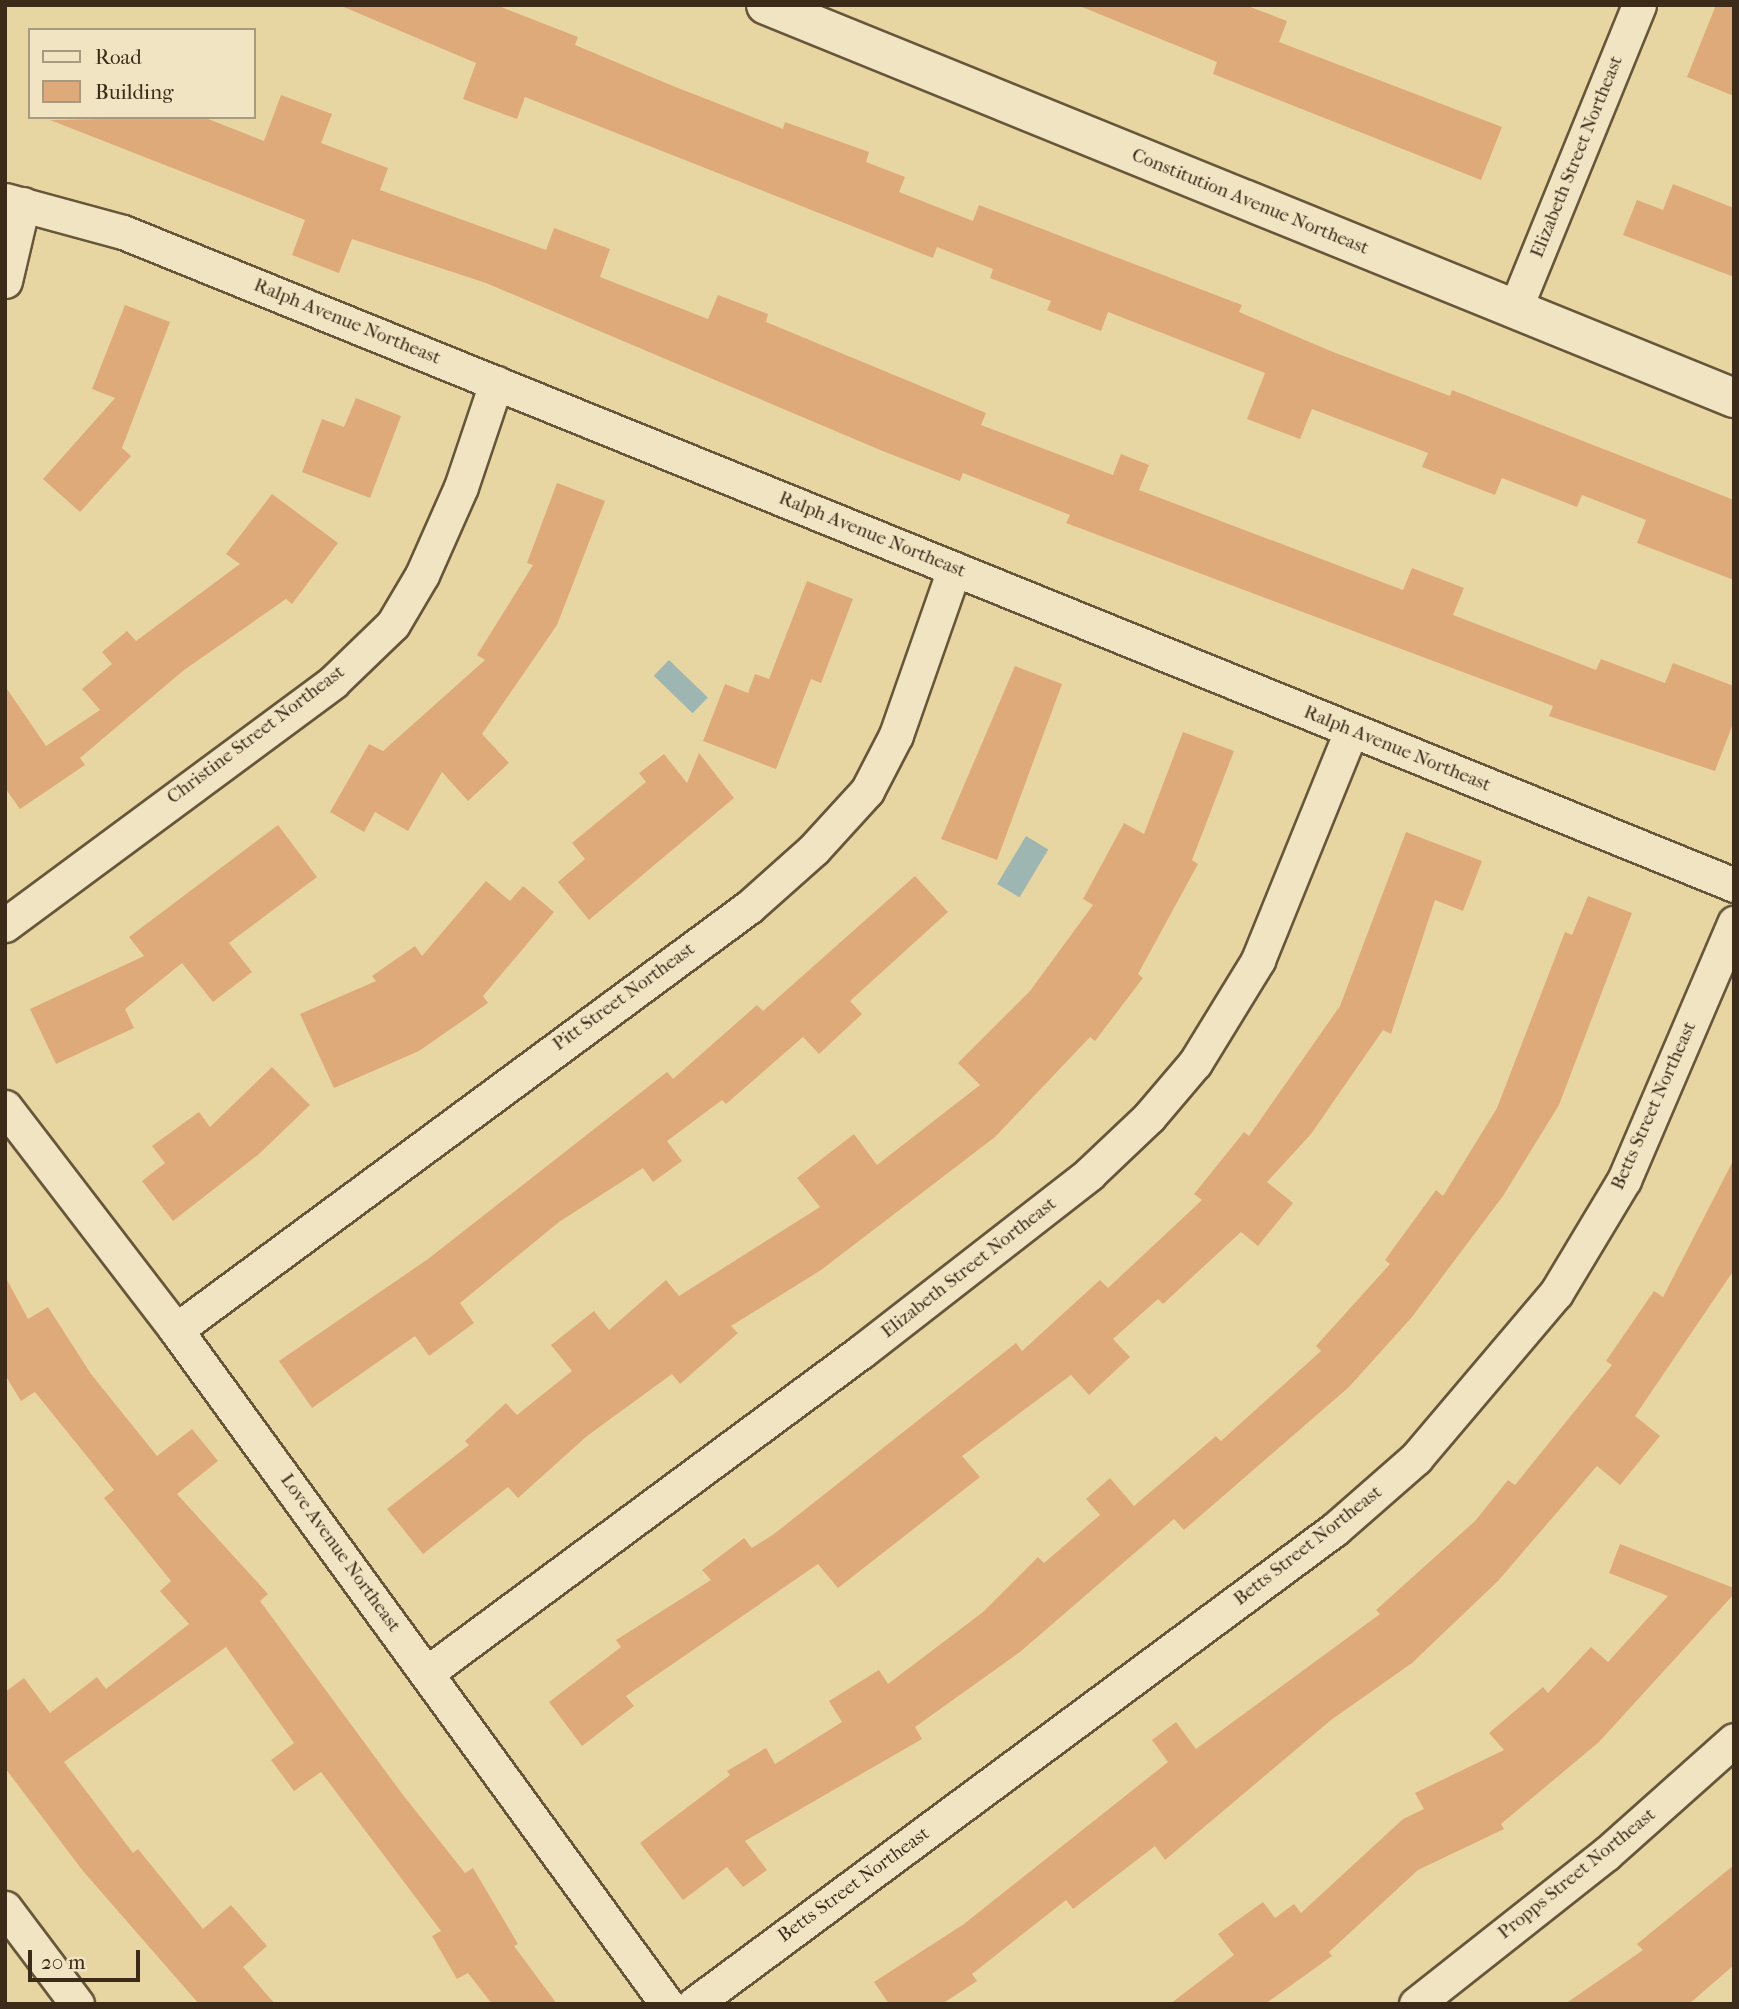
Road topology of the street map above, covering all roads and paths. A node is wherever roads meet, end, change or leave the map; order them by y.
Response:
1 (766, 5) edge
2 (1639, 5) edge
3 (14, 202) edge
4 (5, 281) edge
5 (1515, 309) junction
6 (496, 383) junction
7 (1734, 398) edge
8 (954, 569) junction
9 (1351, 731) junction
10 (1734, 885) edge
11 (1734, 923) edge
12 (5, 925) edge
13 (5, 1107) edge
14 (176, 1331) junction
15 (428, 1672) junction
16 (1734, 1740) edge
17 (5, 1908) edge
18 (78, 2004) edge
19 (667, 2004) edge
20 (694, 2004) edge
21 (1416, 2004) edge

1 - 5 street, Constitution Avenue Northeast
2 - 5 street, Elizabeth Street Northeast
3 - 4 street
3 - 6 street, Ralph Avenue Northeast
5 - 7 street, Constitution Avenue Northeast
6 - 8 street, Ralph Avenue Northeast
6 - 12 street, Christine Street Northeast
8 - 9 street, Ralph Avenue Northeast
8 - 14 street, Pitt Street Northeast
9 - 10 street, Ralph Avenue Northeast
9 - 15 street, Elizabeth Street Northeast
11 - 20 street, Betts Street Northeast
13 - 14 street, Love Avenue Northeast
14 - 15 street, Love Avenue Northeast
15 - 19 street, Love Avenue Northeast
16 - 21 street, Propps Street Northeast
17 - 18 street

